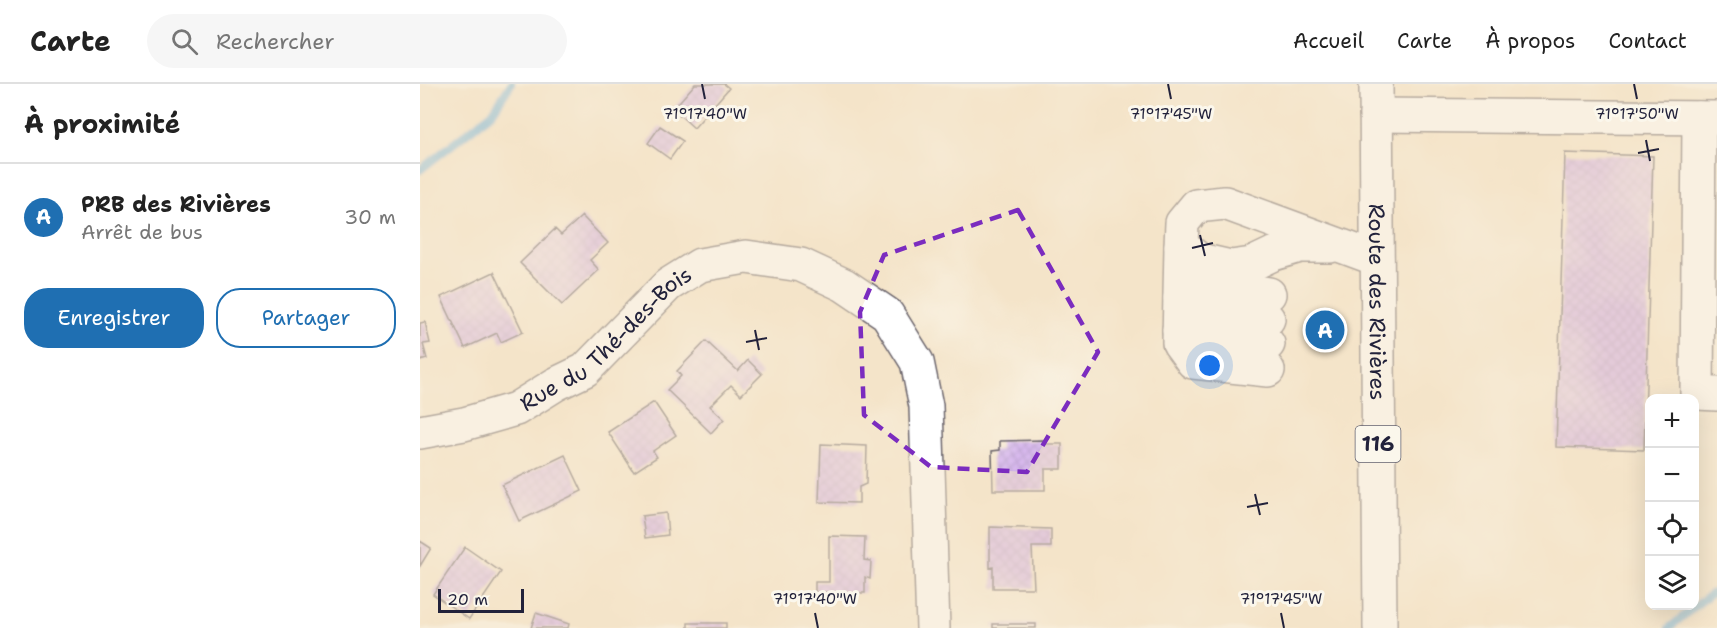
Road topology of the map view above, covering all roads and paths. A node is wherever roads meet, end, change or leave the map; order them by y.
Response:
1 (1376, 99) edge
2 (1708, 118) edge
3 (1341, 246) junction
4 (1377, 260) junction
5 (1181, 271) junction
6 (1717, 394) edge
7 (420, 432) edge
8 (933, 628) edge
9 (1380, 628) edge

1 - 2 street
1 - 4 street, Route des Rivières / 116
2 - 6 street
3 - 4 street
3 - 5 street
3 - 5 street
4 - 9 street, Route des Rivières / 116
5 - 5 street
7 - 8 street, Rue du Thé-des-Bois

